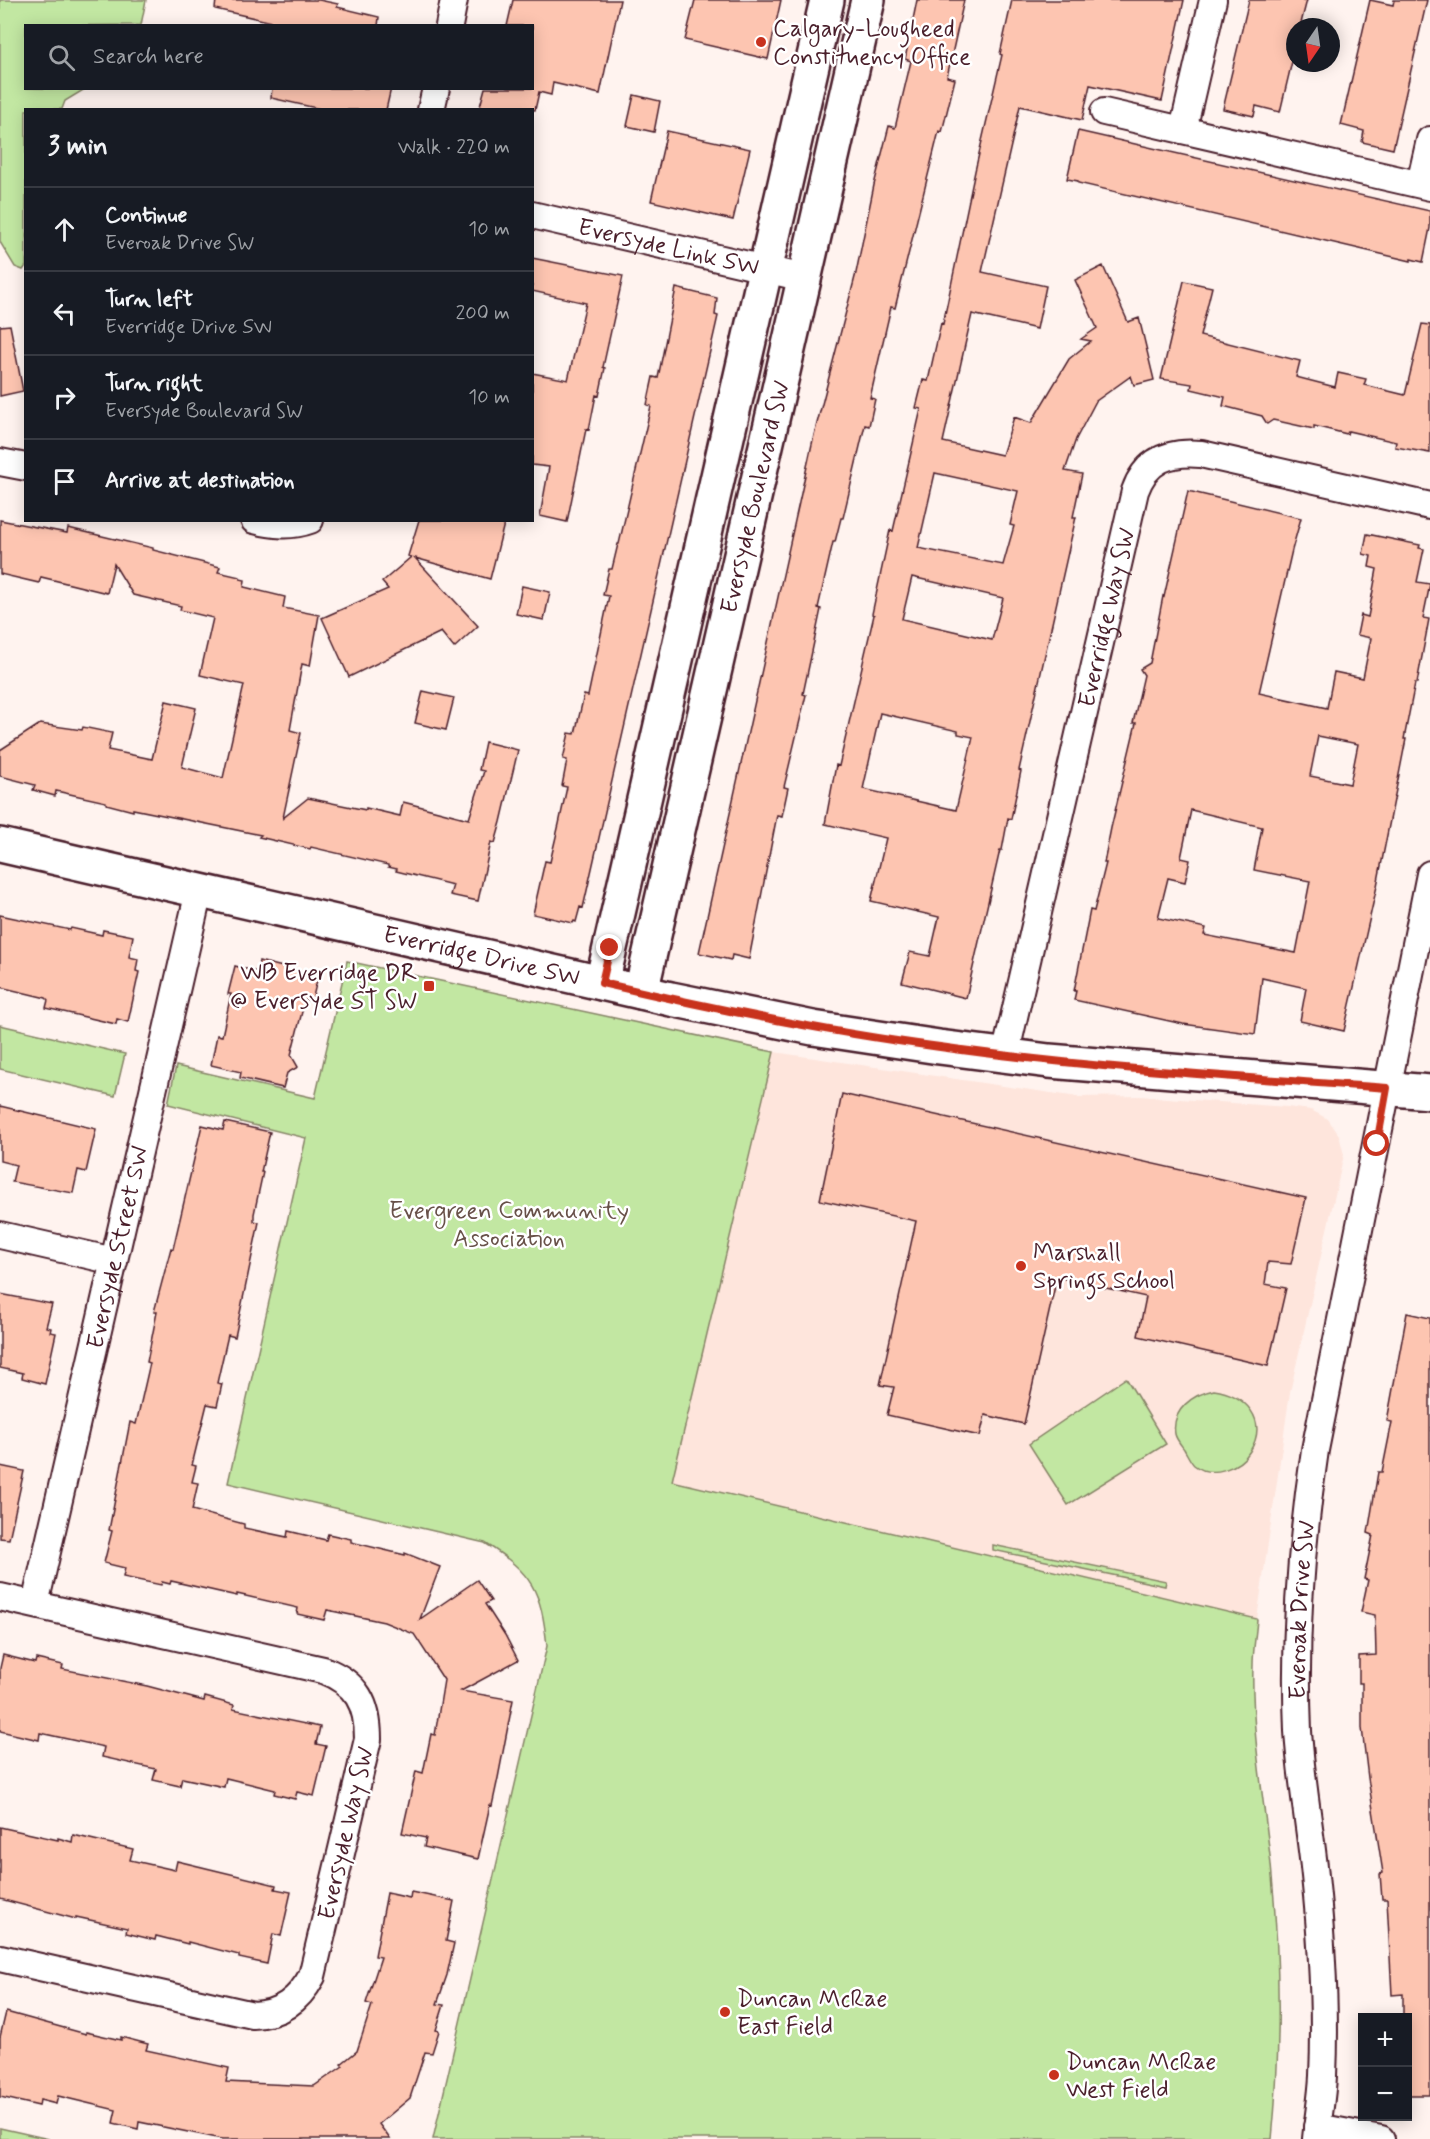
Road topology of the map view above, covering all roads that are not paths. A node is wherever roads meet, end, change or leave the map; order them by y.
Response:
1 (454, 0) edge
2 (827, 0) edge
3 (868, 0) edge
4 (1213, 0) edge
5 (449, 24) edge
6 (436, 90) edge
7 (431, 108) edge
8 (1104, 112) dead end
9 (1183, 130) junction
10 (1430, 140) edge
11 (1425, 185) edge
12 (534, 215) edge
13 (766, 268) junction
14 (804, 278) junction
15 (0, 462) edge
16 (24, 467) edge
17 (1430, 506) edge
18 (261, 522) edge
19 (302, 522) edge
20 (0, 845) edge
21 (1430, 874) edge
22 (199, 891) junction
23 (602, 983) junction
24 (641, 992) junction
25 (1005, 1056) junction
26 (1387, 1088) junction
27 (1430, 1092) edge
28 (0, 1235) edge
29 (114, 1261) junction
30 (0, 1597) edge
31 (35, 1604) junction
32 (0, 1958) edge
33 (1316, 2133) edge
34 (1381, 2139) edge

1 - 5 street
2 - 13 street, Eversyde Boulevard SW
3 - 14 street, Eversyde Boulevard SW
4 - 9 street
6 - 7 street
8 - 9 street
9 - 11 street
10 - 11 street
12 - 13 street, Eversyde Link SW
13 - 14 street, Eversyde Link SW
13 - 23 street, Eversyde Boulevard SW
14 - 24 street, Eversyde Boulevard SW
15 - 16 street
17 - 25 street, Everridge Way SW
18 - 19 street
20 - 22 street, Everridge Drive SW
21 - 26 street, Everoak Drive SW
22 - 23 street, Everridge Drive SW
22 - 29 street, Eversyde Street SW
23 - 24 street, Everridge Drive SW
24 - 25 street, Everridge Drive SW
25 - 26 street, Everridge Drive SW
26 - 27 street, Everridge Drive SW
26 - 33 street, Everoak Drive SW
28 - 29 street
29 - 31 street, Eversyde Street SW
30 - 31 street, Eversyde Way SW
31 - 32 street, Eversyde Way SW
33 - 34 street

